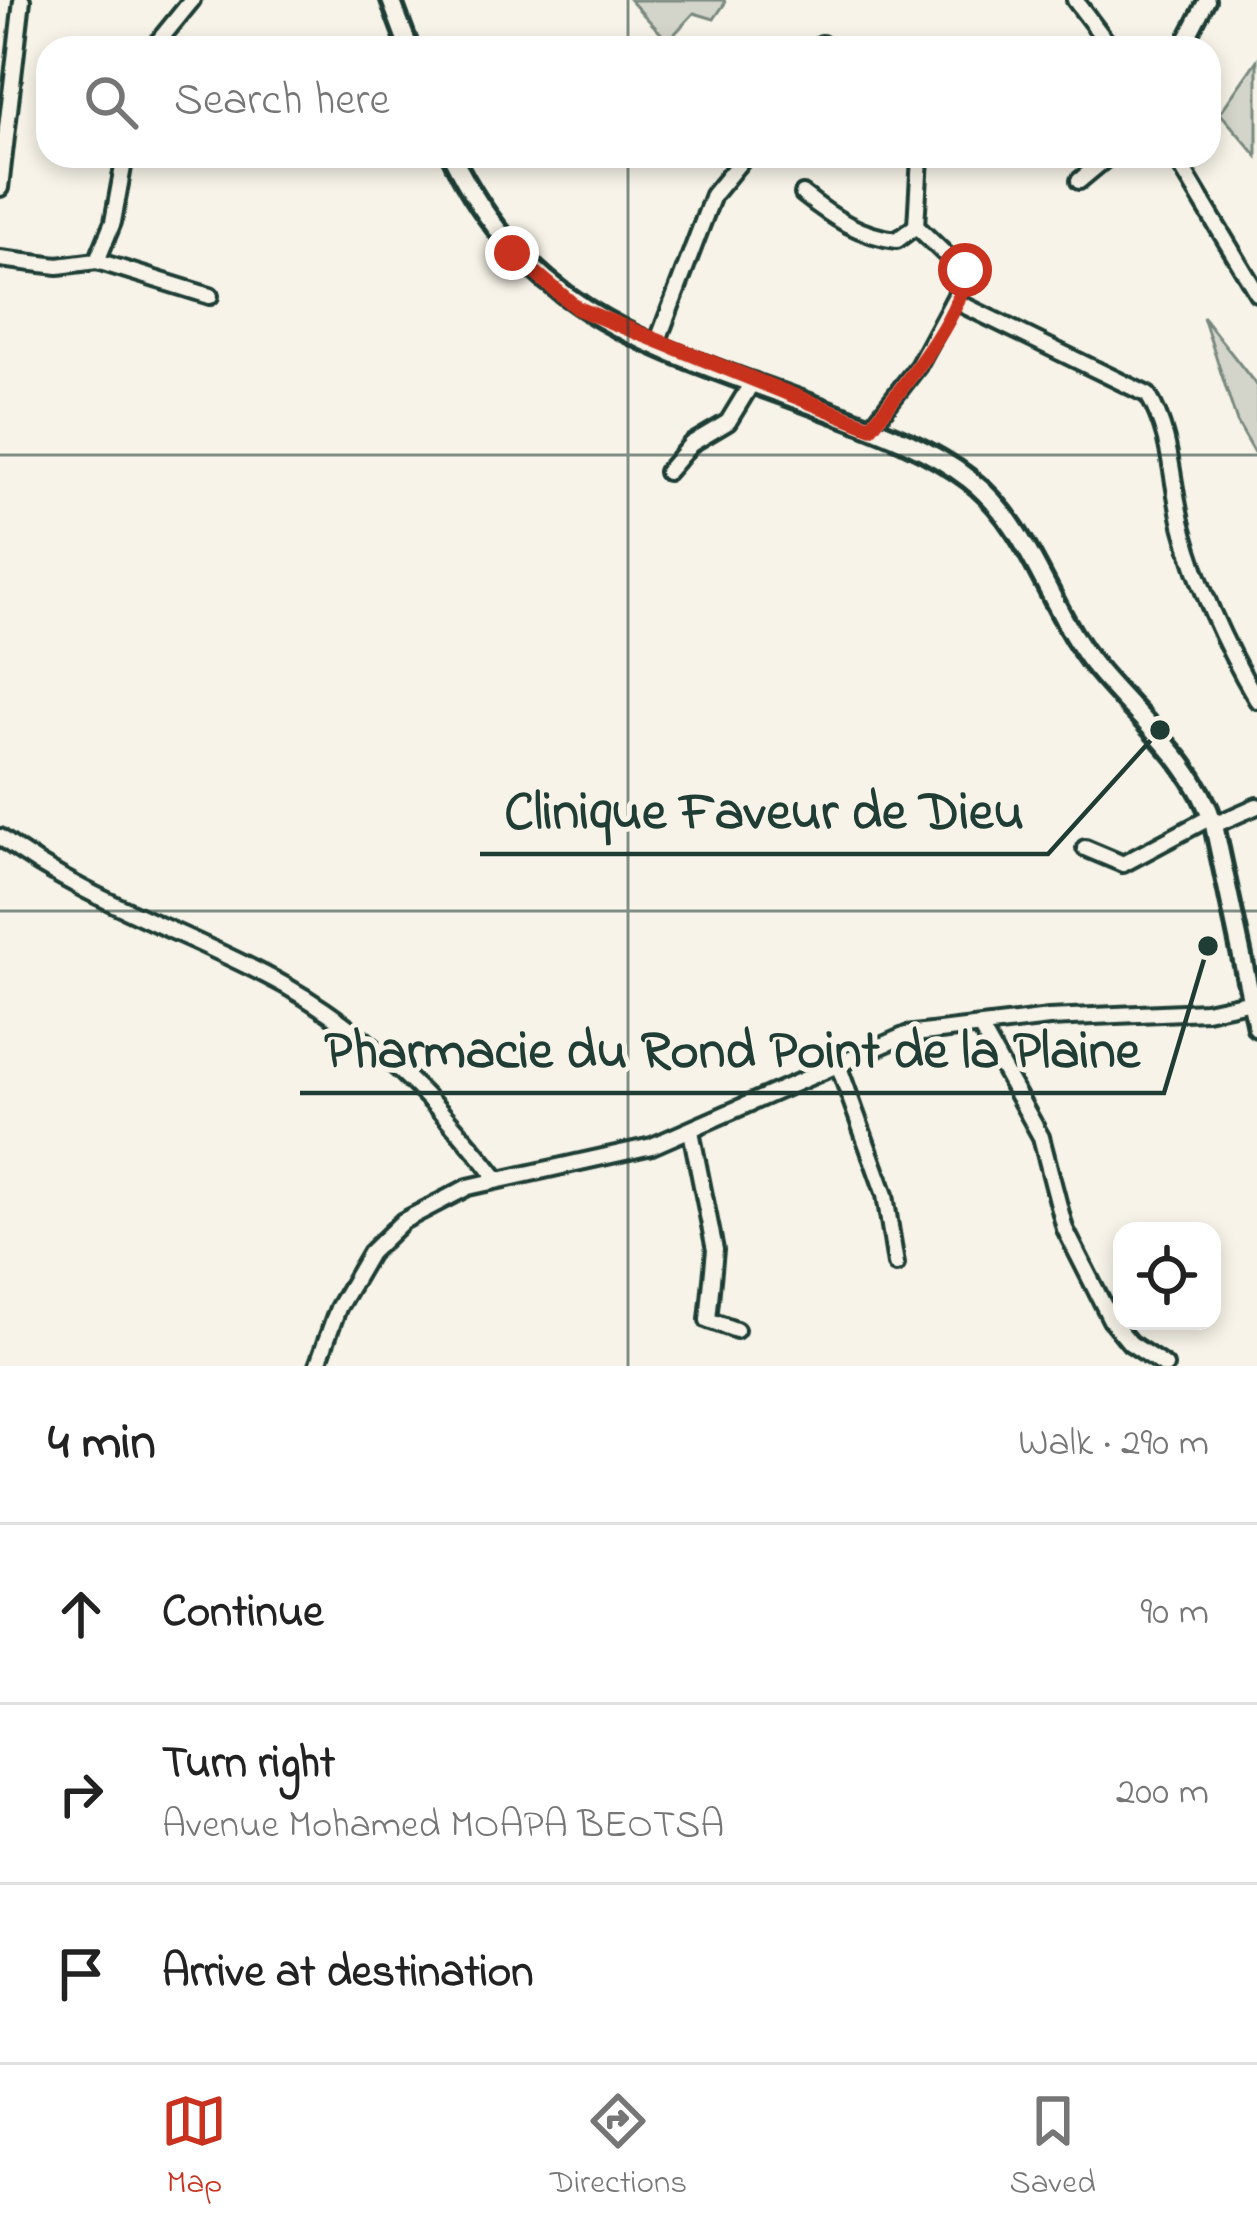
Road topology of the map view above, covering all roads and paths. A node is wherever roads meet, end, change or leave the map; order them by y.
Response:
1 (192, 0) edge
2 (391, 0) edge
3 (1075, 0) edge
4 (1207, 0) edge
5 (19, 1) edge
6 (163, 36) edge
7 (404, 36) edge
8 (1102, 36) edge
9 (1188, 36) edge
10 (2, 148) edge
11 (123, 168) edge
12 (458, 168) edge
13 (736, 168) edge
14 (919, 168) edge
15 (1095, 168) edge
16 (1181, 168) edge
17 (1079, 181) dead end
18 (0, 188) edge
19 (803, 194) dead end
20 (916, 226) junction
21 (0, 260) edge
22 (97, 261) junction
23 (1257, 293) edge
24 (210, 296) dead end
25 (955, 301) junction
26 (657, 343) junction
27 (753, 381) junction
28 (871, 427) junction
29 (667, 472) dead end
30 (1257, 700) edge
31 (1257, 806) edge
32 (1212, 821) junction
33 (0, 837) edge
34 (1084, 848) dead end
35 (1253, 1001) edge
36 (1257, 1027) edge
37 (981, 1029) junction
38 (838, 1064) junction
39 (691, 1131) junction
40 (496, 1177) junction
41 (896, 1264) dead end
42 (736, 1330) dead end
43 (317, 1366) edge
44 (1166, 1366) edge

1 - 6 street
2 - 7 main road
3 - 8 street
4 - 9 street
5 - 10 street
10 - 18 street
11 - 22 street
12 - 26 main road
13 - 26 street
14 - 20 street
15 - 17 street
16 - 23 street
19 - 20 street
20 - 25 street
21 - 22 street
22 - 24 street
25 - 28 street
25 - 30 street
26 - 27 main road
27 - 28 main road
27 - 29 street
28 - 32 main road
31 - 32 street
32 - 34 street
32 - 35 main road
33 - 40 street
35 - 36 main road
35 - 37 street
37 - 38 street
37 - 44 street
38 - 39 street
38 - 41 street
39 - 40 street
39 - 42 street
40 - 43 street

